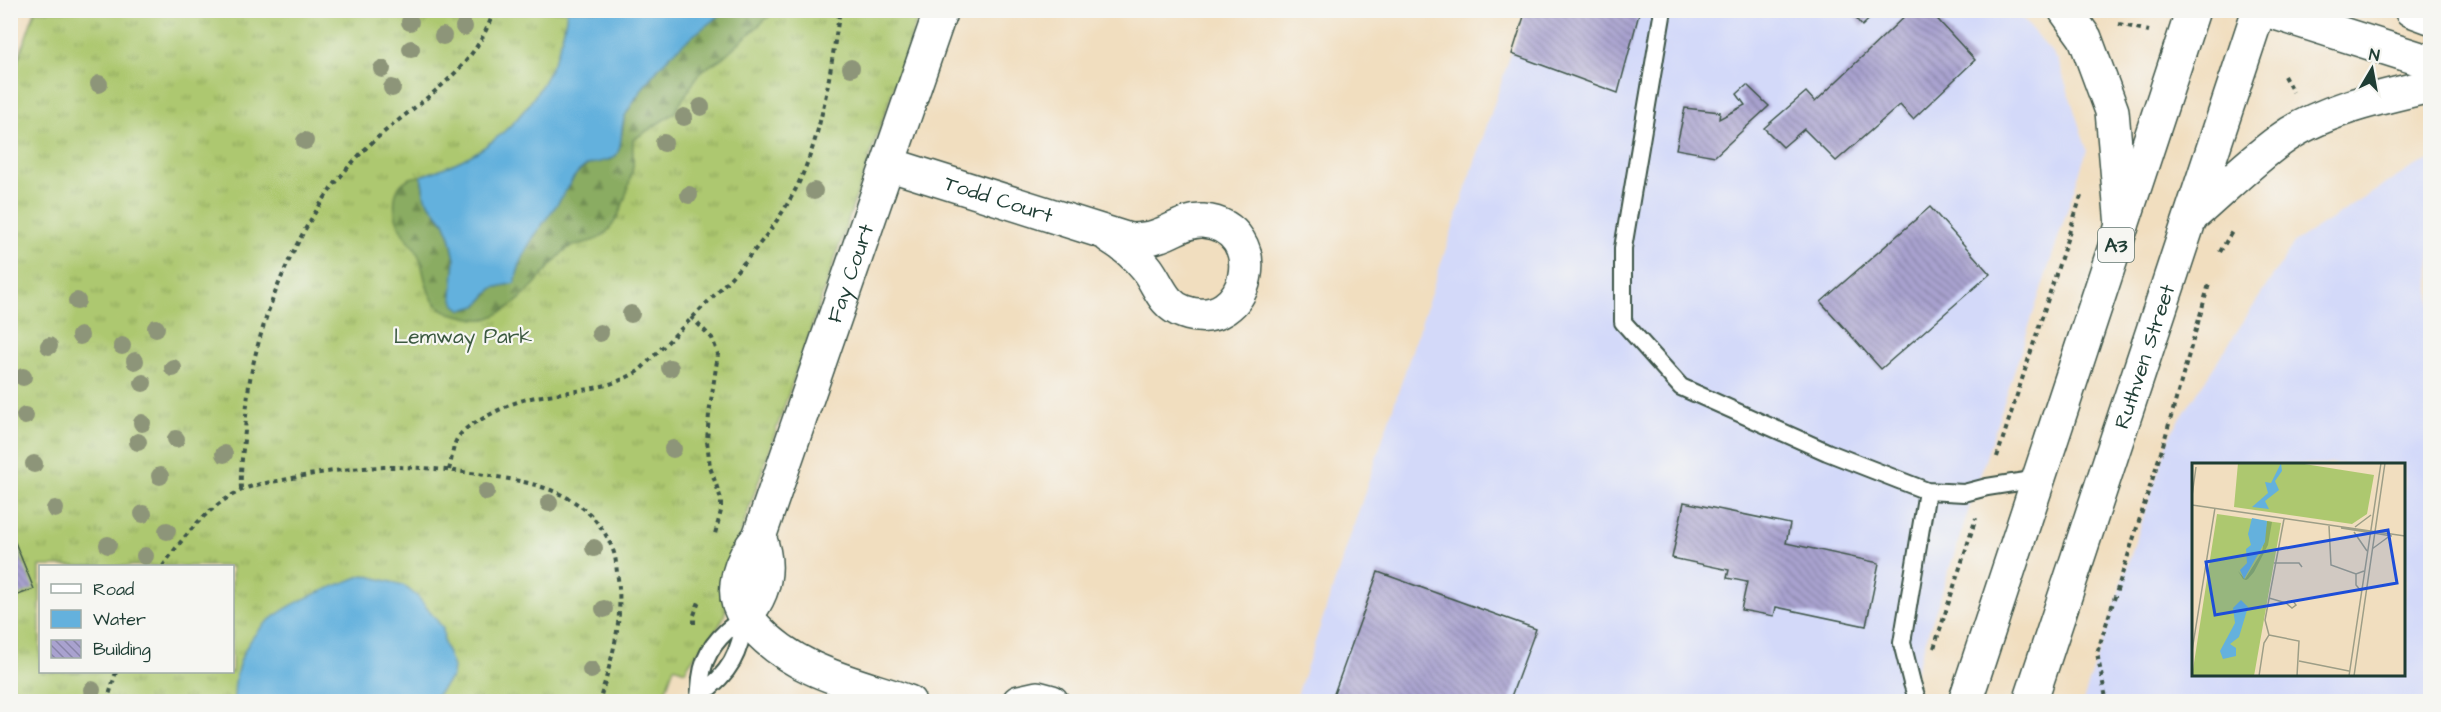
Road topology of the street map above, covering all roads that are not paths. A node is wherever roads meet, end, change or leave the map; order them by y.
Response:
1 (941, 10) edge
2 (1663, 10) edge
3 (2065, 10) edge
4 (2193, 10) edge
5 (2259, 10) edge
6 (2266, 10) edge
7 (2411, 10) edge
8 (2429, 14) edge
9 (2430, 62) edge
10 (2430, 86) edge
11 (888, 164) junction
12 (2192, 217) junction
13 (2122, 226) junction
14 (1109, 236) dead end
15 (2038, 479) junction
16 (1928, 491) junction
17 (745, 617) junction
18 (699, 698) edge
19 (1919, 700) edge
20 (909, 702) edge
21 (1019, 702) edge
22 (1052, 702) edge
23 (1965, 702) edge
24 (2030, 702) edge

1 - 11 main road, Fay Court
2 - 16 lane
3 - 13 main road
4 - 13 main road, A3
5 - 12 main road, Ruthven Street
6 - 9 main road
7 - 8 main road
10 - 12 main road
11 - 14 main road, Todd Court
11 - 17 main road, Fay Court
12 - 24 main road, Ruthven Street
13 - 15 main road, A3
15 - 16 lane
15 - 23 main road, A3
16 - 19 lane
17 - 18 lane
17 - 18 lane
17 - 20 main road
21 - 22 main road

